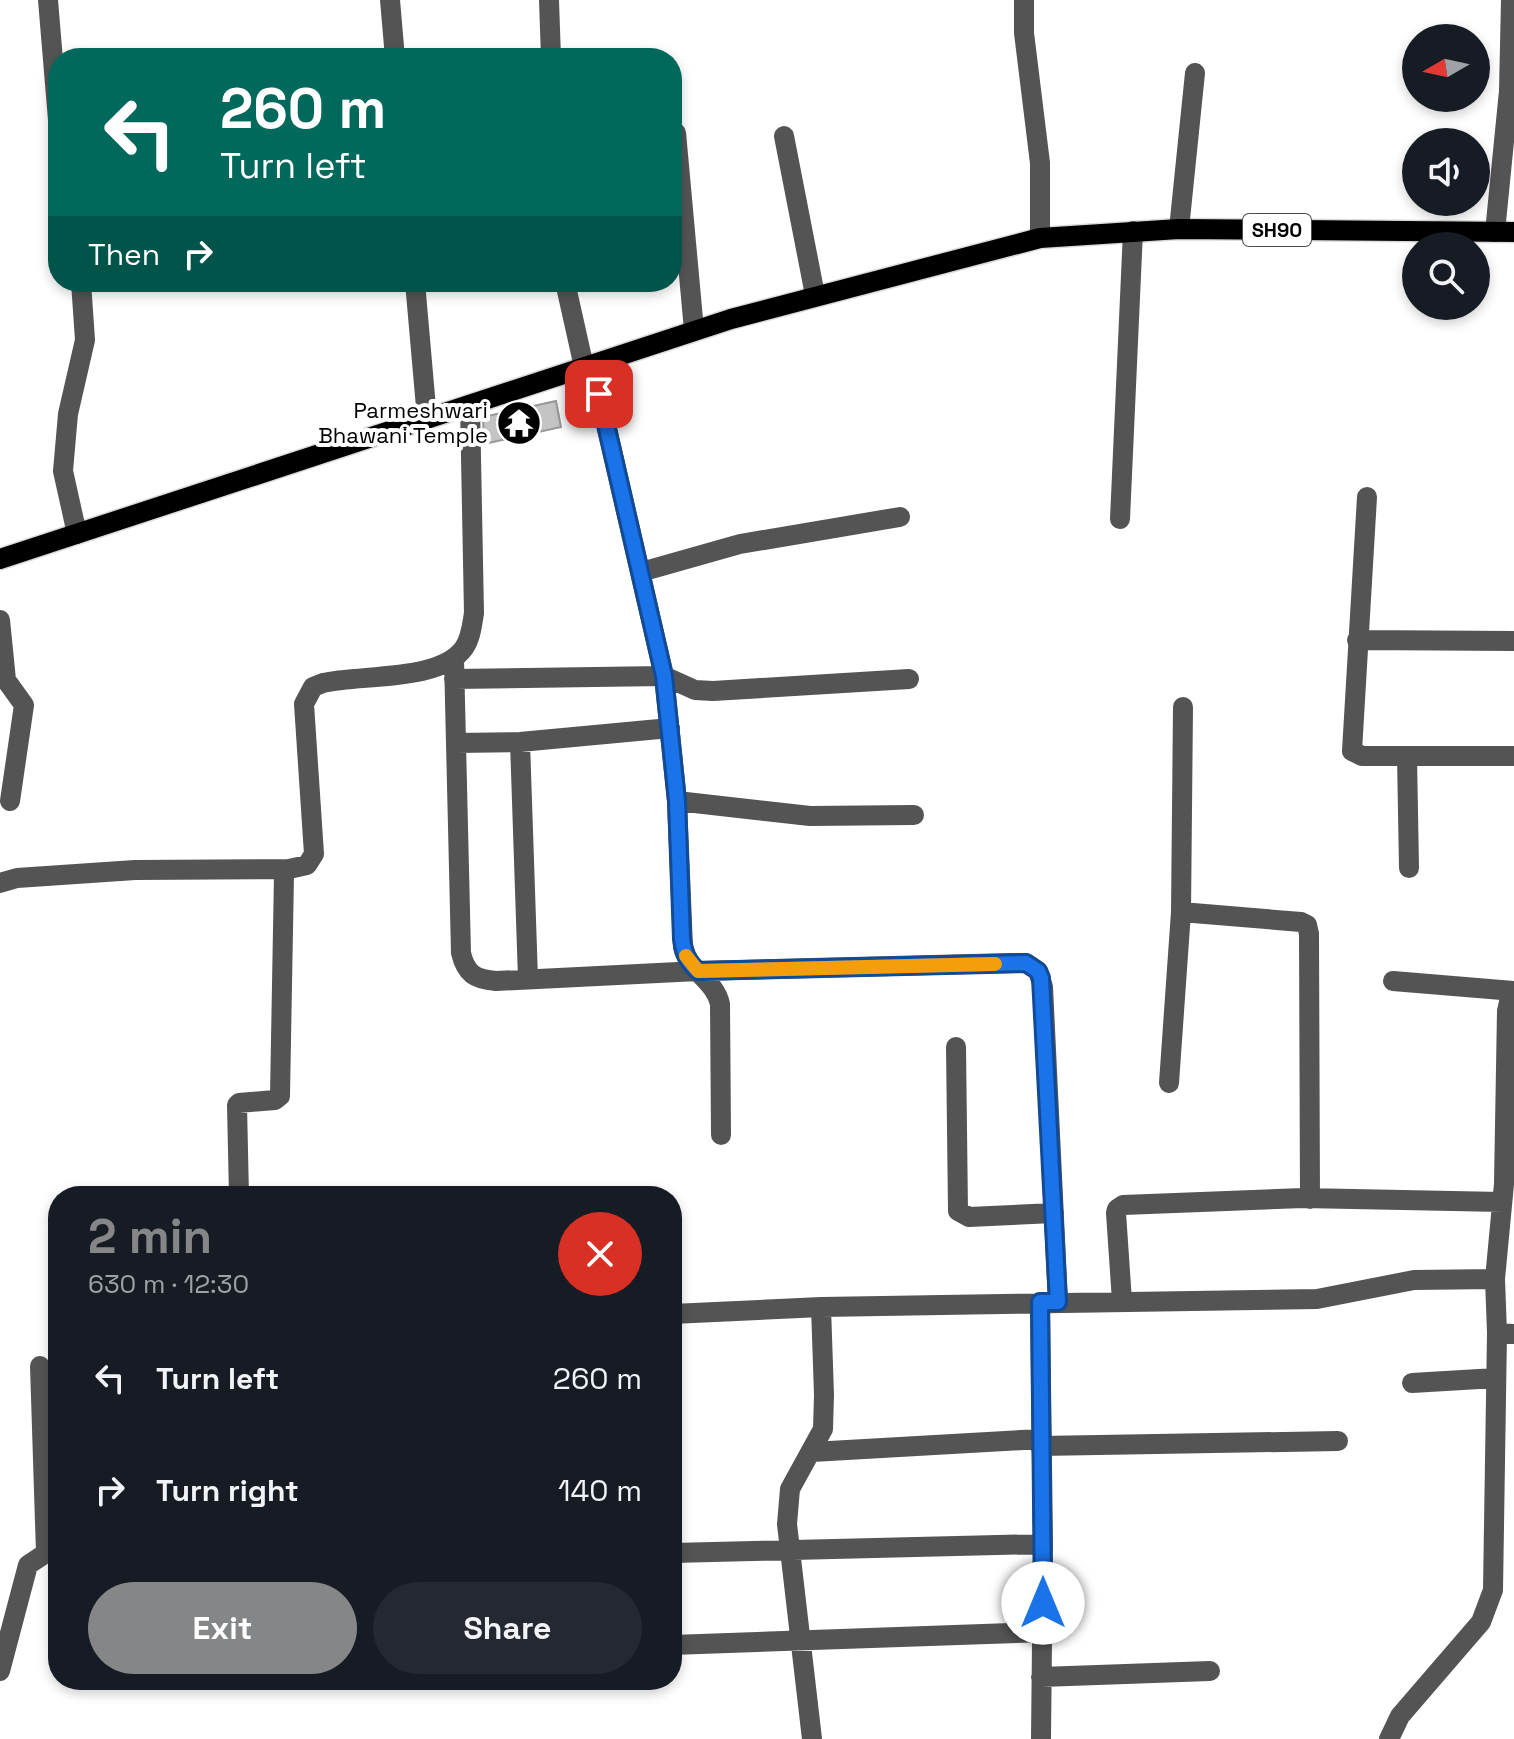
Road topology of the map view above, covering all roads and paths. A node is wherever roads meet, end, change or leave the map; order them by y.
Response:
1 (48, 0) edge
2 (390, 0) edge
3 (549, 0) edge
4 (1024, 0) edge
5 (1511, 0) edge
6 (52, 48) edge
7 (394, 48) edge
8 (551, 48) edge
9 (1195, 73) dead end
10 (784, 136) dead end
11 (682, 199) edge
12 (1179, 229) junction
13 (1133, 231) junction
14 (1504, 232) edge
15 (1040, 238) junction
16 (82, 292) edge
17 (416, 292) edge
18 (568, 292) edge
19 (815, 295) junction
20 (694, 330) junction
21 (588, 366) junction
22 (470, 405) junction
23 (427, 419) junction
24 (1367, 497) dead end
25 (900, 517) dead end
26 (1120, 519) dead end
27 (77, 534) junction
28 (0, 559) edge
29 (641, 572) junction
30 (0, 620) edge
31 (1357, 640) junction
32 (1514, 641) edge
33 (454, 669) junction
34 (664, 676) junction
35 (909, 679) dead end
36 (1183, 707) dead end
37 (670, 728) junction
38 (520, 742) junction
39 (456, 743) junction
40 (1407, 756) junction
41 (1514, 756) edge
42 (10, 801) dead end
43 (677, 801) junction
44 (914, 815) dead end
45 (1409, 868) dead end
46 (289, 869) junction
47 (0, 883) edge
48 (1181, 912) junction
49 (698, 971) junction
50 (528, 979) junction
51 (1393, 981) dead end
52 (1514, 992) edge
53 (956, 1047) dead end
54 (1169, 1083) dead end
55 (721, 1135) dead end
56 (239, 1186) edge
57 (1310, 1199) junction
58 (1502, 1202) junction
59 (1054, 1213) junction
60 (1495, 1279) junction
61 (1122, 1301) junction
62 (1049, 1302) junction
63 (821, 1307) junction
64 (682, 1314) edge
65 (1506, 1333) edge
66 (40, 1366) dead end
67 (1496, 1378) junction
68 (1412, 1383) dead end
69 (1338, 1441) dead end
70 (1040, 1442) junction
71 (812, 1452) junction
72 (48, 1490) edge
73 (1043, 1544) junction
74 (790, 1550) junction
75 (682, 1553) edge
76 (48, 1554) edge
77 (1043, 1632) junction
78 (800, 1640) junction
79 (682, 1645) edge
80 (0, 1671) edge
81 (1210, 1671) dead end
82 (1041, 1677) junction
83 (812, 1739) edge
84 (1041, 1739) edge
85 (1389, 1739) edge

1 - 6 street
2 - 7 street
3 - 8 street
4 - 15 street
5 - 14 street
9 - 12 street
10 - 19 street
11 - 20 street
12 - 13 main road, SH90
12 - 14 main road, SH90
13 - 15 main road, SH90
13 - 26 street
15 - 19 main road, SH90
16 - 27 street
17 - 23 street
18 - 21 street
19 - 20 main road, SH90
20 - 21 main road, SH90
21 - 22 main road, SH90
21 - 29 street
22 - 23 main road, SH90
22 - 33 street
23 - 27 main road, SH90
24 - 31 street
25 - 29 street
27 - 28 main road, SH90
29 - 34 street
30 - 42 street
31 - 32 street
31 - 40 street
33 - 34 street
33 - 39 street
33 - 46 street
34 - 35 street
34 - 37 street
36 - 48 street
37 - 38 street
37 - 43 street
38 - 39 street
38 - 50 street
39 - 50 street
40 - 41 street
40 - 45 street
43 - 44 street
43 - 49 street
46 - 47 street
46 - 56 street
48 - 54 street
48 - 57 street
49 - 50 street
49 - 55 street
49 - 59 street
51 - 52 street
52 - 58 street
53 - 59 street
57 - 58 street
57 - 61 street
58 - 60 street
59 - 62 street
60 - 61 street
60 - 65 street
61 - 62 street
62 - 63 street
62 - 70 street
63 - 64 street
63 - 71 street
65 - 67 street
66 - 72 street
67 - 68 street
67 - 85 street
69 - 70 street
70 - 71 street
70 - 73 street
71 - 74 street
73 - 74 street
73 - 77 street
74 - 75 street
74 - 78 street
76 - 80 street
77 - 78 street
77 - 82 street
78 - 79 street
78 - 83 street
81 - 82 street
82 - 84 street

